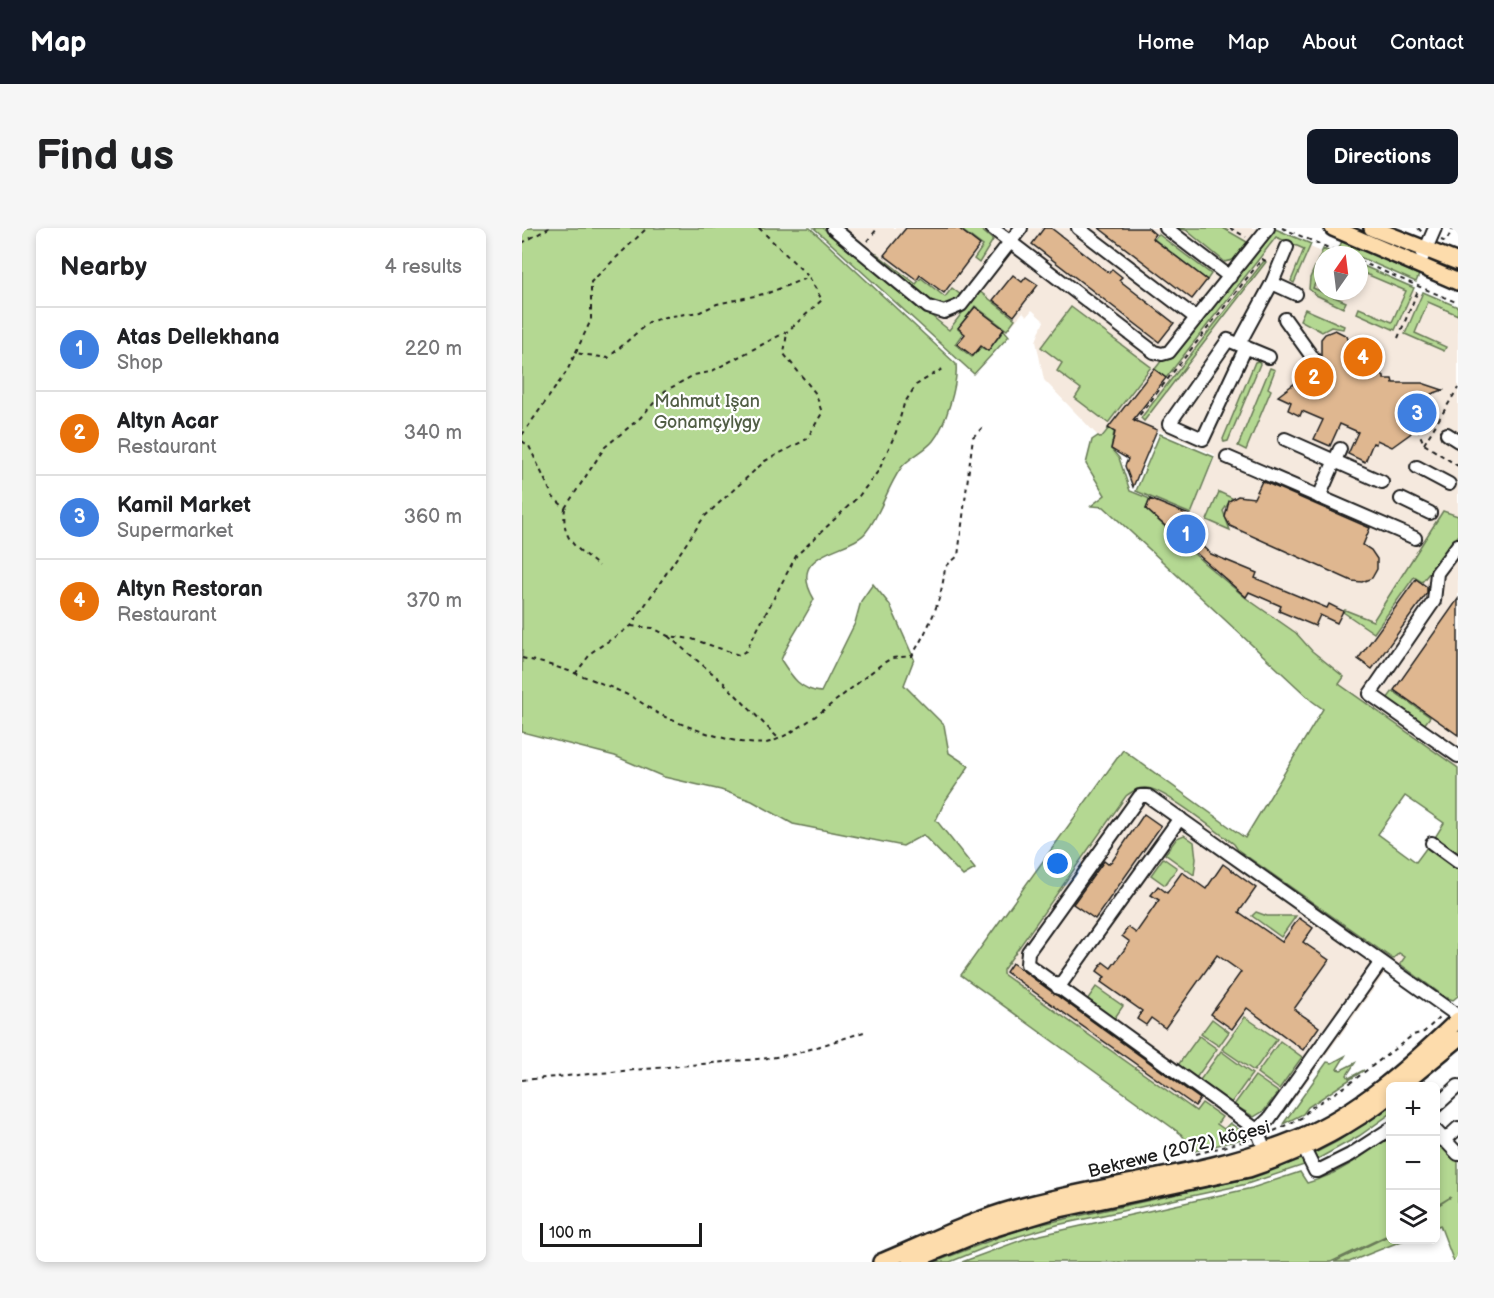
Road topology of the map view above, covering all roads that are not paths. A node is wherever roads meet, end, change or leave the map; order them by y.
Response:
1 (833, 228) edge
2 (992, 228) edge
3 (1021, 228) edge
4 (1078, 228) edge
5 (1166, 228) edge
6 (1268, 228) edge
7 (1333, 228) edge
8 (1372, 228) edge
9 (1435, 228) edge
10 (1010, 242) junction
11 (1287, 248) dead end
12 (1426, 248) junction
13 (1458, 262) edge
14 (1419, 265) junction
15 (1230, 277) junction
16 (1458, 282) edge
17 (1272, 283) junction
18 (1296, 294) dead end
19 (1196, 318) junction
20 (1285, 319) dead end
21 (1243, 346) junction
22 (1269, 357) dead end
23 (1313, 358) dead end
24 (1285, 439) dead end
25 (1340, 449) dead end
26 (1227, 457) dead end
27 (1335, 461) junction
28 (1417, 466) dead end
29 (1382, 482) dead end
30 (1449, 484) dead end
31 (1319, 497) junction
32 (1401, 500) dead end
33 (1430, 513) dead end
34 (1415, 538) dead end
35 (1458, 545) edge
36 (1458, 756) edge
37 (1180, 818) junction
38 (1432, 843) dead end
39 (1458, 862) edge
40 (1381, 962) junction
41 (1058, 988) junction
42 (1455, 1015) edge
43 (1458, 1039) edge
44 (1406, 1082) edge
45 (1458, 1086) edge
46 (1386, 1098) edge
47 (1440, 1102) edge
48 (1458, 1128) edge
49 (1386, 1132) edge
50 (1440, 1136) edge
51 (1261, 1139) junction
52 (1444, 1141) junction
53 (1304, 1149) junction
54 (1458, 1154) edge
55 (880, 1262) edge
56 (910, 1262) edge

1 - 10 street
2 - 10 street
3 - 10 street
4 - 19 street
5 - 15 street
6 - 15 street
7 - 14 main road
8 - 12 main road
9 - 12 street
10 - 19 street
11 - 17 street
12 - 13 main road
12 - 14 street
14 - 16 main road
15 - 19 street
17 - 18 street
17 - 21 street
20 - 23 street
21 - 21 street
21 - 22 street
24 - 27 street
25 - 27 street
26 - 31 street
27 - 29 street
27 - 31 street
28 - 30 street
31 - 34 street
32 - 33 street
35 - 36 street
37 - 40 street
37 - 41 street
37 - 41 street
38 - 39 street
40 - 42 street
40 - 51 street
41 - 51 street
42 - 51 main road, Bekrewe (2072) köçesi
43 - 44 main road
45 - 47 street
46 - 53 main road, Bekrewe (2072) köçesi
48 - 52 street
49 - 53 street
50 - 52 street
51 - 55 main road, Bekrewe (2072) köçesi
52 - 54 street
53 - 56 main road, Bekrewe (2072) köçesi

